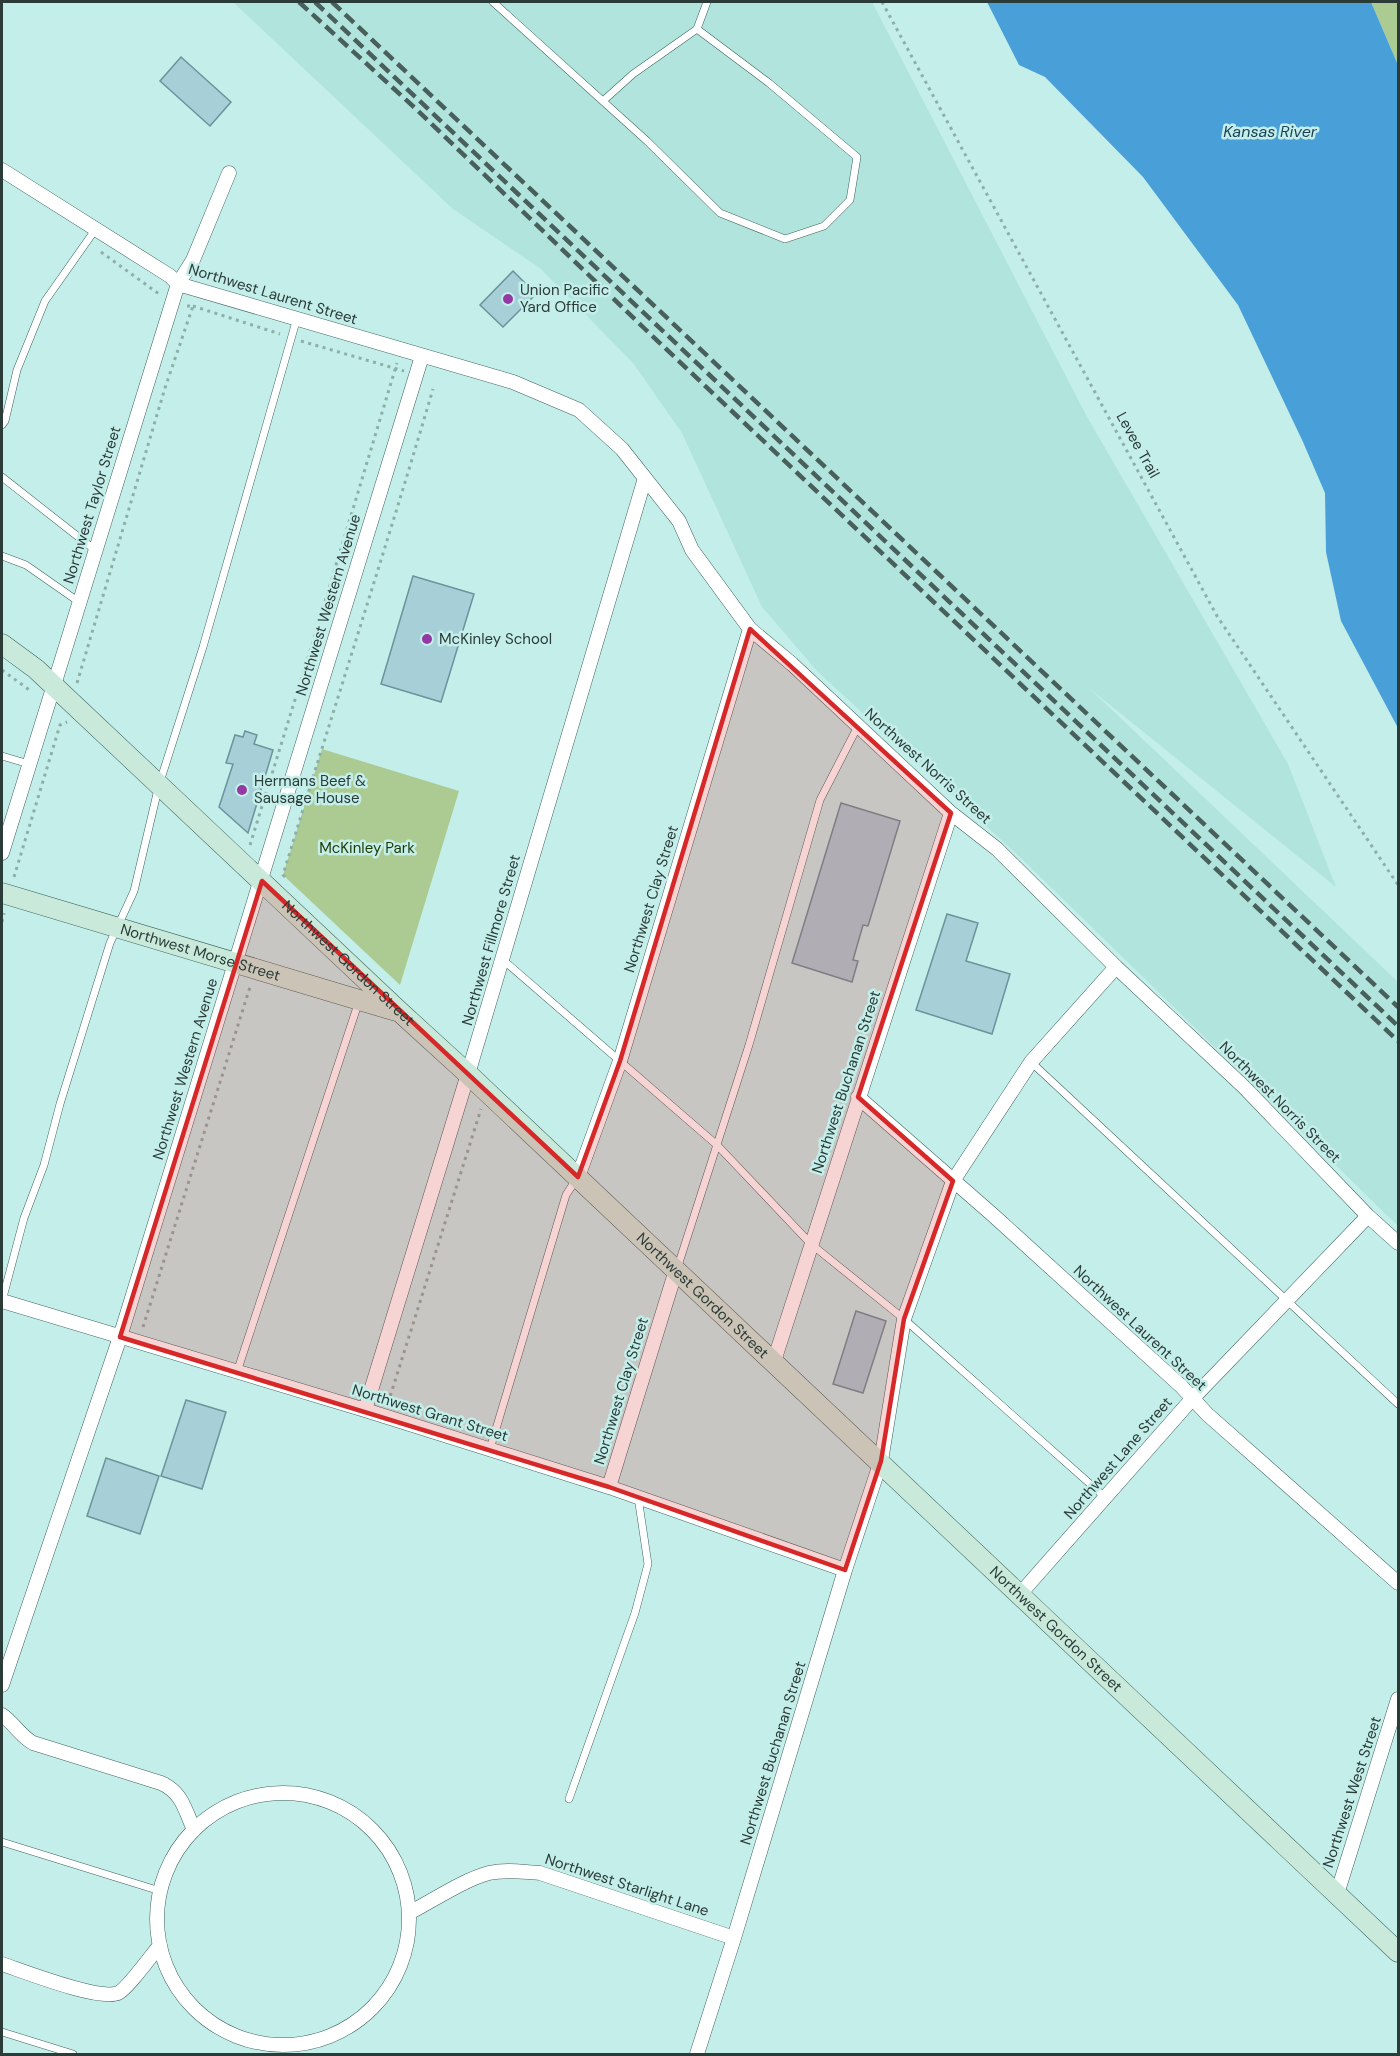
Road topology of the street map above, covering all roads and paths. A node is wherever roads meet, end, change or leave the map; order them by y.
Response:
1 (494, 2) edge
2 (707, 2) edge
3 (882, 2) edge
4 (697, 29) junction
5 (603, 100) junction
6 (2, 170) edge
7 (229, 173) dead end
8 (95, 230) junction
9 (87, 242) junction
10 (178, 284) junction
11 (173, 302) junction
12 (297, 318) junction
13 (401, 350) junction
14 (422, 356) junction
15 (433, 389) dead end
16 (2, 425) edge
17 (2, 477) edge
18 (645, 478) junction
19 (95, 550) junction
20 (2, 556) edge
21 (79, 602) junction
22 (750, 629) junction
23 (2, 644) edge
24 (2, 670) edge
25 (54, 686) junction
26 (72, 703) junction
27 (46, 711) junction
28 (60, 725) junction
29 (858, 726) junction
30 (2, 756) edge
31 (29, 764) junction
32 (159, 785) junction
33 (951, 813) junction
34 (249, 846) dead end
35 (2, 853) edge
36 (262, 881) junction
37 (292, 883) dead end
38 (1398, 885) edge
39 (4, 903) edge
40 (2, 922) edge
41 (117, 927) junction
42 (502, 959) junction
43 (1116, 967) junction
44 (232, 972) junction
45 (359, 1001) junction
46 (400, 1012) junction
47 (620, 1061) junction
48 (1031, 1062) junction
49 (468, 1074) junction
50 (486, 1092) junction
51 (858, 1097) junction
52 (717, 1145) junction
53 (578, 1177) junction
54 (953, 1181) junction
55 (1368, 1216) junction
56 (1398, 1243) edge
57 (811, 1244) junction
58 (676, 1270) junction
59 (1287, 1300) junction
60 (2, 1301) edge
61 (904, 1319) junction
62 (141, 1332) dead end
63 (120, 1336) junction
64 (774, 1362) junction
65 (237, 1372) junction
66 (1192, 1399) junction
67 (1398, 1404) edge
68 (365, 1410) junction
69 (384, 1416) junction
70 (490, 1449) junction
71 (881, 1461) junction
72 (609, 1487) junction
73 (638, 1497) junction
74 (1106, 1498) junction
75 (845, 1570) junction
76 (1398, 1583) edge
77 (1020, 1594) junction
78 (2, 1685) edge
79 (1398, 1699) edge
80 (2, 1715) edge
81 (569, 1799) dead end
82 (194, 1830) junction
83 (2, 1842) edge
84 (160, 1891) junction
85 (1337, 1894) junction
86 (409, 1913) junction
87 (734, 1938) junction
88 (160, 1945) junction
89 (1398, 1952) edge
90 (2, 1964) edge
91 (2, 2032) edge
92 (73, 2055) edge
93 (697, 2055) edge

1 - 5 lane
2 - 4 lane
3 - 38 path, Levee Trail
4 - 5 lane
4 - 5 lane
6 - 8 street, Northwest Laurent Street
7 - 10 street, Northwest Taylor Street
8 - 9 lane
8 - 10 street, Northwest Laurent Street
9 - 11 path
9 - 16 lane
10 - 11 street, Northwest Taylor Street
10 - 12 street, Northwest Laurent Street
11 - 19 street, Northwest Taylor Street
11 - 26 path
12 - 13 street, Northwest Laurent Street
12 - 32 lane
13 - 14 street, Northwest Laurent Street
13 - 34 path
14 - 18 street, Northwest Norris Street
14 - 36 street, Northwest Western Avenue
15 - 37 path
17 - 19 lane
18 - 22 street, Northwest Norris Street
18 - 42 street, Northwest Fillmore Street
19 - 21 street, Northwest Taylor Street
20 - 21 lane
21 - 25 street, Northwest Taylor Street
22 - 29 street, Northwest Norris Street
22 - 47 street, Northwest Clay Street
23 - 25 main road, Northwest Gordon Street
24 - 27 path
25 - 26 main road, Northwest Gordon Street
25 - 27 street, Northwest Taylor Street
26 - 28 path
26 - 32 main road, Northwest Gordon Street
27 - 28 path
27 - 31 street, Northwest Taylor Street
28 - 39 path
29 - 33 street, Northwest Norris Street
29 - 52 lane
30 - 31 lane
31 - 35 street, Northwest Taylor Street
32 - 36 main road, Northwest Gordon Street
32 - 41 lane
33 - 43 street, Northwest Norris Street
33 - 51 street, Northwest Buchanan Street
36 - 44 street, Northwest Western Avenue
36 - 46 main road, Northwest Gordon Street
39 - 40 path
39 - 41 main road, Northwest Morse Street
41 - 44 main road, Northwest Morse Street
41 - 60 lane
42 - 47 lane
42 - 49 street, Northwest Fillmore Street
43 - 48 street, Northwest Buchanan Street
43 - 55 street, Northwest Norris Street
44 - 45 main road, Northwest Morse Street
44 - 62 path
44 - 63 street, Northwest Western Avenue
45 - 46 main road, Northwest Morse Street
45 - 65 lane
46 - 49 main road, Northwest Gordon Street
47 - 52 lane
47 - 53 street, Northwest Clay Street
48 - 54 street, Northwest Buchanan Street
48 - 59 lane
49 - 50 main road, Northwest Gordon Street
49 - 68 street, Northwest Fillmore Street
50 - 53 main road, Northwest Gordon Street
50 - 69 path
51 - 54 street, Northwest Laurent Street
51 - 57 street, Northwest Buchanan Street
52 - 57 lane
52 - 58 lane
53 - 58 main road, Northwest Gordon Street
53 - 70 lane
54 - 61 street, Northwest Buchanan Street
54 - 66 street, Northwest Laurent Street
55 - 56 street, Northwest Norris Street
55 - 59 street, Northwest Lane Street
57 - 61 lane
57 - 64 street, Northwest Buchanan Street
58 - 64 main road, Northwest Gordon Street
58 - 72 street, Northwest Clay Street
59 - 66 street, Northwest Lane Street
59 - 67 lane
60 - 63 street, Northwest Grant Street
61 - 71 street, Northwest Buchanan Street
61 - 74 lane
63 - 65 street, Northwest Grant Street
63 - 78 street, Northwest Western Avenue
64 - 71 main road, Northwest Gordon Street
65 - 68 street, Northwest Grant Street
66 - 74 street, Northwest Lane Street
66 - 76 street, Northwest Laurent Street
68 - 69 street, Northwest Grant Street
69 - 70 street, Northwest Grant Street
70 - 72 street, Northwest Grant Street
71 - 75 street, Northwest Buchanan Street
71 - 77 main road, Northwest Gordon Street
72 - 73 street, Northwest Grant Street
73 - 75 street, Northwest Grant Street
73 - 81 lane
74 - 77 street, Northwest Lane Street
75 - 87 street, Northwest Buchanan Street
77 - 85 main road, Northwest Gordon Street
79 - 85 street, Northwest West Street
80 - 82 street
82 - 84 street
82 - 86 street
83 - 84 lane
84 - 88 street
85 - 89 main road, Northwest Gordon Street
86 - 87 street, Northwest Starlight Lane
86 - 88 street
87 - 93 street, Northwest Buchanan Street
88 - 90 street
91 - 92 lane

